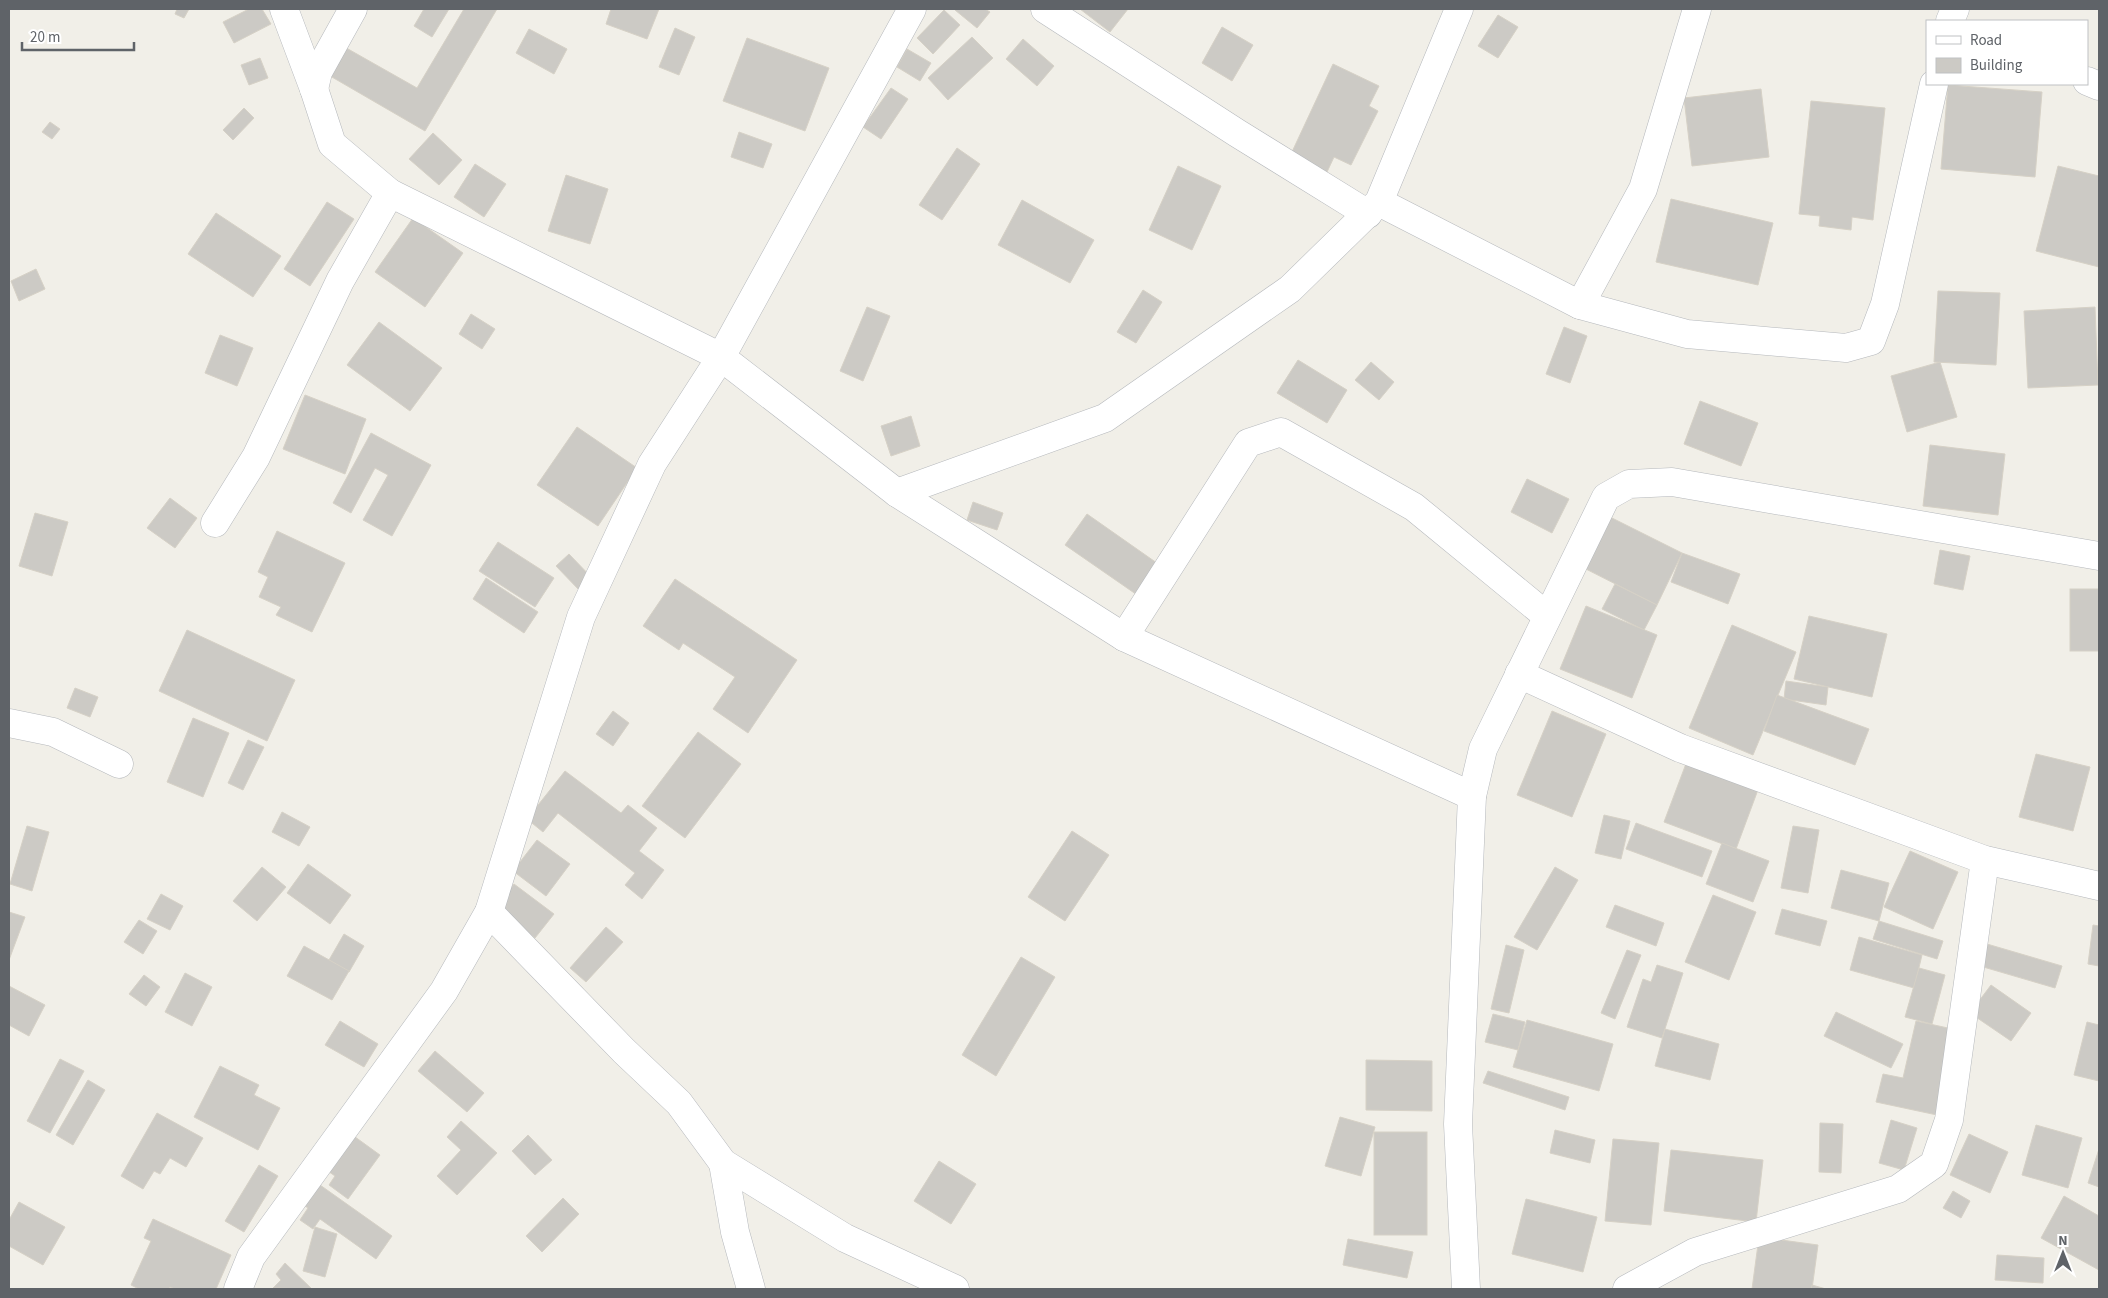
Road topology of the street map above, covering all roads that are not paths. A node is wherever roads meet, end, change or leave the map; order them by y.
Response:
1 (284, 9) edge
2 (353, 9) edge
3 (912, 9) edge
4 (1045, 9) edge
5 (1458, 9) edge
6 (1697, 9) edge
7 (1934, 85) edge
8 (314, 89) junction
9 (390, 194) junction
10 (1373, 208) junction
11 (1580, 305) junction
12 (722, 357) junction
13 (897, 493) junction
14 (215, 523) dead end
15 (2099, 556) edge
16 (1547, 616) junction
17 (1124, 637) junction
18 (1519, 674) junction
19 (9, 723) edge
20 (119, 764) dead end
21 (1472, 796) junction
22 (1985, 860) junction
23 (2099, 886) edge
24 (489, 912) junction
25 (723, 1163) junction
26 (238, 1289) edge
27 (751, 1289) edge
28 (955, 1289) edge
29 (1466, 1289) edge
30 (1627, 1289) edge

1 - 8 street
2 - 8 street
3 - 12 street
4 - 10 street
5 - 10 street
6 - 11 street
7 - 11 street
8 - 9 street
9 - 12 street
9 - 14 street
10 - 11 street
10 - 13 street
12 - 13 street
12 - 24 street
13 - 17 street
15 - 16 street
16 - 17 street
16 - 18 street
17 - 21 street
18 - 21 street
18 - 22 street
19 - 20 street
21 - 29 street
22 - 23 street
22 - 30 street
24 - 25 street
24 - 26 street
25 - 27 street
25 - 28 street

